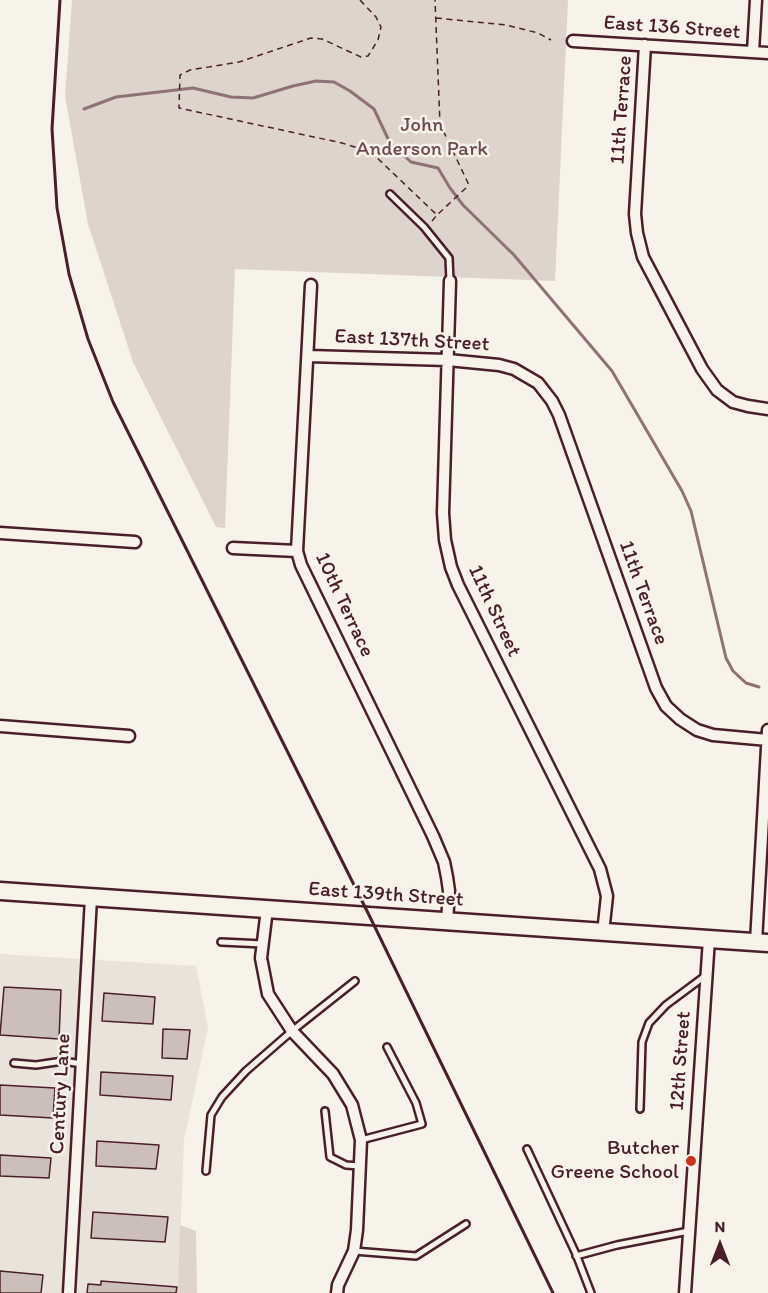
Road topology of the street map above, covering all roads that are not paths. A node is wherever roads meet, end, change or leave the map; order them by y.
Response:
1 (756, 0) edge
2 (573, 41) dead end
3 (645, 45) junction
4 (753, 52) junction
5 (768, 53) edge
6 (390, 194) dead end
7 (450, 281) joint
8 (311, 285) dead end
9 (308, 356) junction
10 (448, 360) junction
11 (543, 390) joint
12 (768, 409) edge
13 (0, 532) edge
14 (135, 542) dead end
15 (233, 548) dead end
16 (297, 551) junction
17 (0, 726) edge
18 (768, 730) edge
19 (129, 736) dead end
20 (768, 740) edge
21 (0, 891) edge
22 (91, 898) junction
23 (267, 909) junction
24 (447, 922) junction
25 (603, 933) junction
26 (709, 939) junction
27 (221, 942) dead end
28 (762, 943) edge
29 (263, 944) junction
30 (707, 974) junction
31 (355, 981) dead end
32 (292, 1031) junction
33 (387, 1047) dead end
34 (14, 1063) dead end
35 (82, 1064) junction
36 (640, 1109) dead end
37 (325, 1111) dead end
38 (361, 1140) junction
39 (527, 1149) dead end
40 (360, 1166) junction
41 (206, 1171) dead end
42 (466, 1224) dead end
43 (689, 1231) junction
44 (354, 1251) junction
45 (576, 1256) junction
46 (69, 1293) edge
47 (337, 1293) edge
48 (591, 1293) edge
49 (685, 1293) edge

1 - 4 street
2 - 3 street, East 136 Street
3 - 4 street, East 136 Street
3 - 12 street, 11th Terrace
4 - 5 street, East 136 Street
6 - 7 lane
7 - 10 street, 11th Street
8 - 9 street, 10th Terrace
9 - 10 street, East 137th Street
9 - 16 street, 10th Terrace
10 - 11 street, East 137th Street
10 - 25 street, 11th Street
11 - 20 street, 11th Terrace
13 - 14 street
15 - 16 street
16 - 24 street, 10th Terrace
17 - 19 street
18 - 20 street
20 - 28 street
21 - 22 street, East 139th Street
22 - 23 street, East 139th Street
22 - 35 street, Century Lane
23 - 24 street, East 139th Street
23 - 29 street
24 - 25 street, East 139th Street
25 - 26 street, East 139th Street
26 - 28 street, East 139th Street
26 - 30 street, 12th Street
27 - 29 lane
29 - 32 street
30 - 36 lane
30 - 43 street, 12th Street
31 - 32 lane
32 - 38 street
32 - 41 lane
33 - 38 lane
34 - 35 lane
35 - 46 street, Century Lane
37 - 40 lane
38 - 40 street
39 - 45 lane
40 - 44 street
42 - 44 lane
43 - 45 lane
43 - 49 street, 12th Street
44 - 47 street
45 - 48 lane

